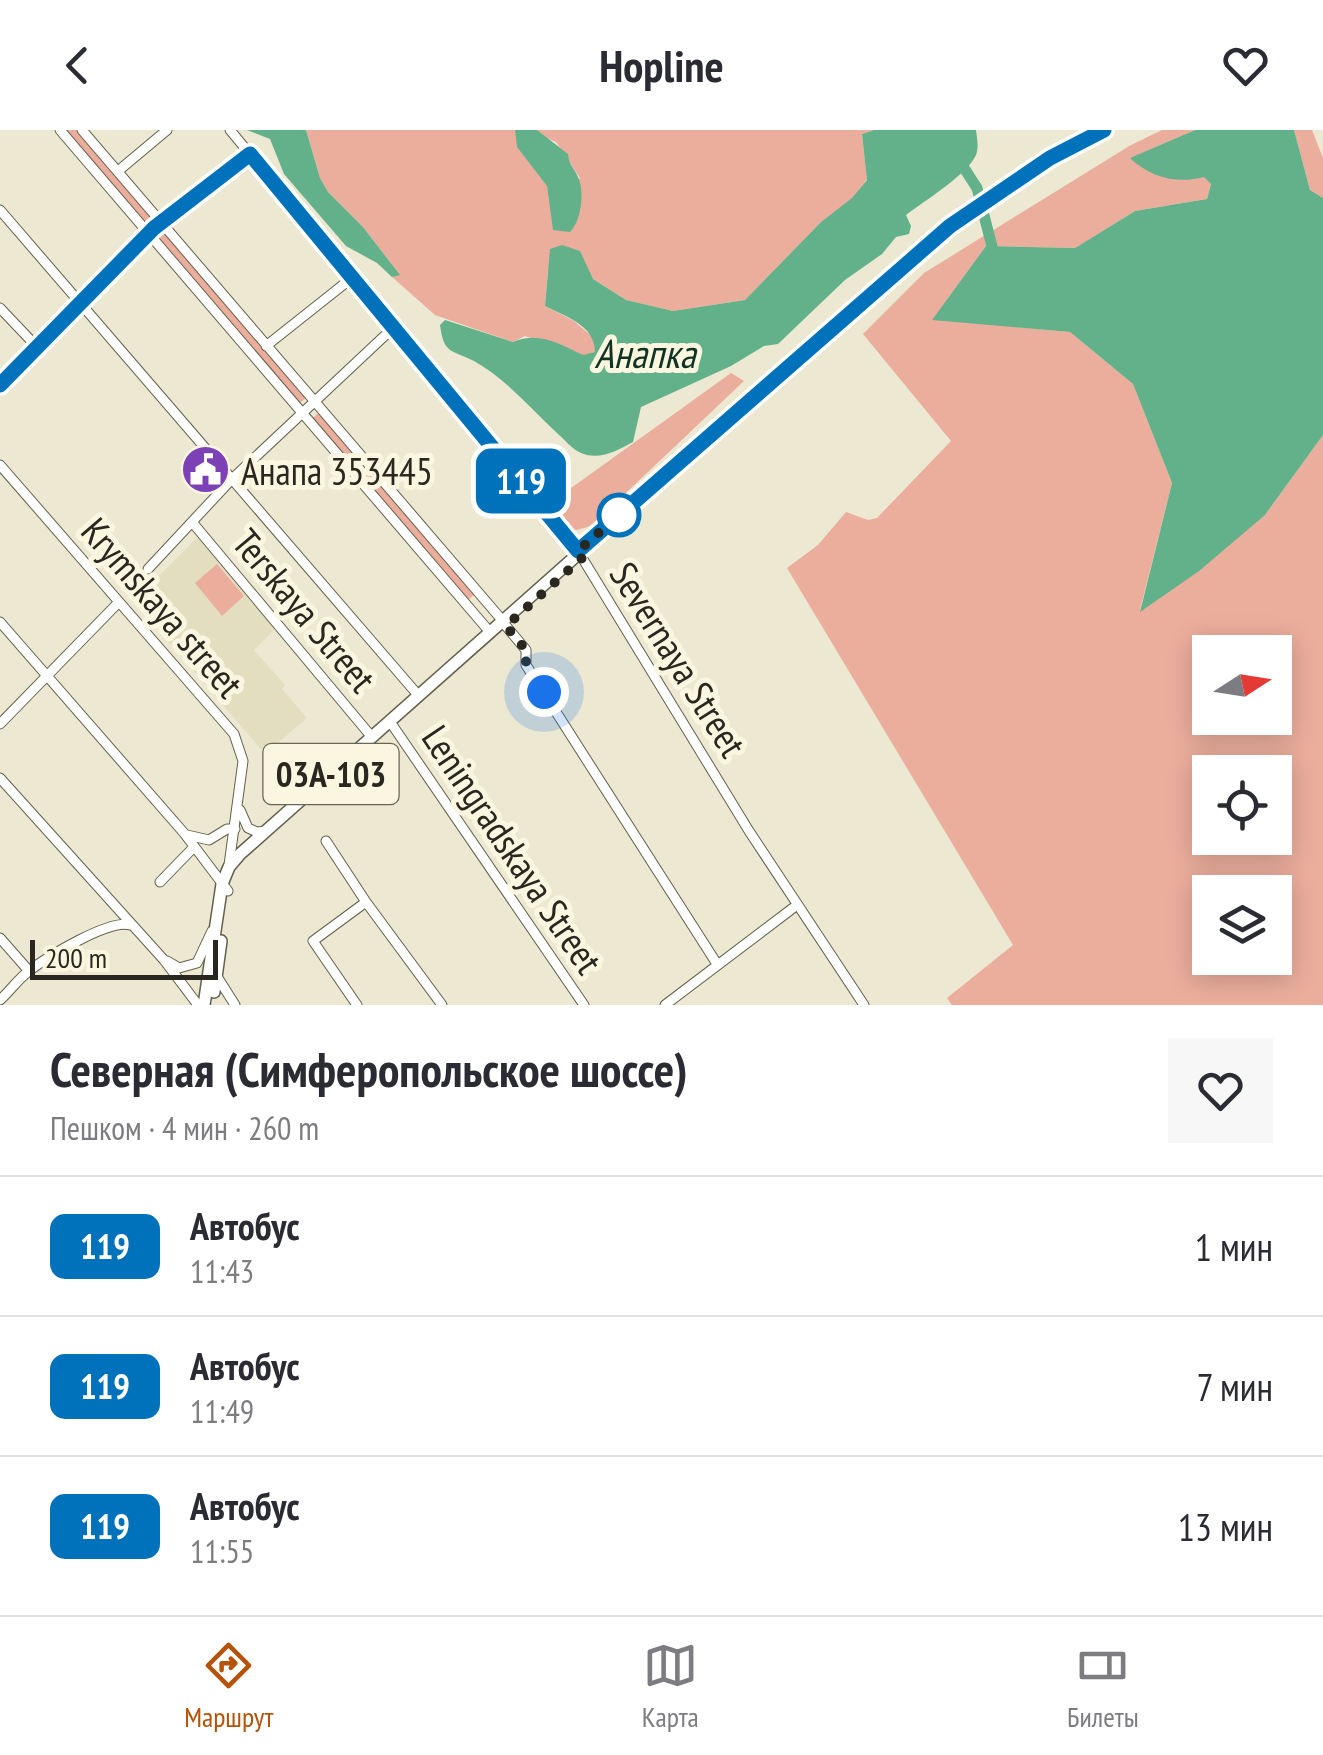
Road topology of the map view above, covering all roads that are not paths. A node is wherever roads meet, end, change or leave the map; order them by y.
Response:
1 (60, 130) edge
2 (82, 130) edge
3 (167, 130) edge
4 (230, 130) edge
5 (1104, 130) edge
6 (1114, 130) edge
7 (250, 154) junction
8 (118, 172) junction
9 (1002, 192) junction
10 (0, 210) edge
11 (161, 222) junction
12 (148, 233) junction
13 (352, 278) junction
14 (80, 304) junction
15 (0, 308) edge
16 (394, 327) junction
17 (266, 346) junction
18 (38, 348) junction
19 (0, 385) edge
20 (313, 401) junction
21 (302, 410) junction
22 (0, 465) edge
23 (232, 478) junction
24 (192, 522) junction
25 (580, 554) junction
26 (148, 569) dead end
27 (118, 603) junction
28 (0, 622) edge
29 (503, 623) junction
30 (489, 631) junction
31 (47, 677) junction
32 (418, 695) junction
33 (0, 724) edge
34 (393, 726) junction
35 (371, 736) junction
36 (0, 778) edge
37 (238, 803) junction
38 (273, 828) junction
39 (234, 829) junction
40 (184, 833) junction
41 (326, 841) dead end
42 (193, 848) junction
43 (229, 867) junction
44 (160, 882) dead end
45 (226, 887) junction
46 (366, 902) junction
47 (796, 906) junction
48 (216, 924) junction
49 (133, 926) junction
50 (0, 938) edge
51 (164, 960) junction
52 (716, 964) junction
53 (28, 971) junction
54 (216, 975) junction
55 (0, 1000) edge
56 (201, 1005) edge
57 (212, 1005) edge
58 (234, 1005) edge
59 (357, 1005) edge
60 (442, 1005) edge
61 (584, 1005) edge
62 (665, 1005) edge
63 (863, 1005) edge

1 - 12 street
2 - 8 street
3 - 8 street
4 - 7 street, Severnaya Street
5 - 9 main road, 03А-103
6 - 9 main road, 03А-103
7 - 11 street
7 - 13 street, Severnaya Street
8 - 11 street
9 - 25 main road, 03А-103
10 - 14 street
11 - 12 street
11 - 17 street
12 - 14 street
12 - 21 street
13 - 16 street, Severnaya Street
13 - 17 street
14 - 18 street
14 - 23 street
15 - 18 street
16 - 20 street
16 - 25 street, Severnaya Street
17 - 20 street
18 - 19 street
20 - 21 street
20 - 29 street
21 - 23 street
21 - 30 street
22 - 27 street, Krymskaya street
23 - 24 street
23 - 32 street
24 - 26 street
24 - 35 street, Terskaya Street
25 - 29 main road, 03А-103
25 - 47 street, Severnaya Street
27 - 31 street
27 - 37 street, Krymskaya street
28 - 31 street
29 - 30 main road, 03А-103
29 - 34 main road, 03А-103
29 - 52 street
30 - 32 main road, 03А-103
31 - 33 street
31 - 40 street
32 - 35 main road, 03А-103
34 - 45 main road, 03А-103
34 - 61 street, Leningradskaya Street
35 - 38 main road, 03А-103
36 - 49 street
37 - 38 street
37 - 39 street, Krymskaya street
38 - 43 main road, 03А-103
39 - 40 street
39 - 43 street, Krymskaya street
40 - 42 street
41 - 46 street
42 - 44 street
42 - 45 street
43 - 45 main road, 03А-103
45 - 48 main road, 03А-103
45 - 54 main road, 03А-103
46 - 59 street
46 - 60 street
47 - 52 street
47 - 63 street, Severnaya Street
48 - 51 street
48 - 56 main road, 03А-103
49 - 51 street
49 - 53 street
50 - 53 street
51 - 56 street
52 - 62 street
53 - 55 street
54 - 57 main road, 03А-103
54 - 58 street

